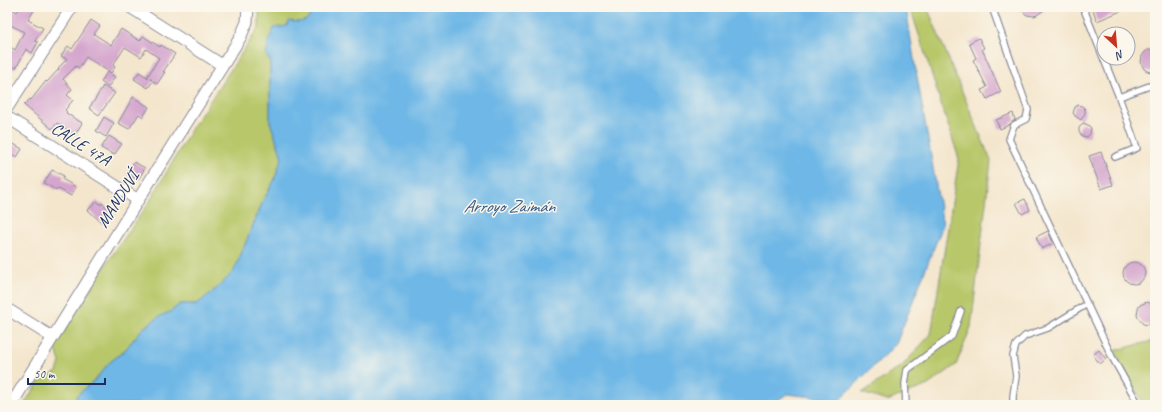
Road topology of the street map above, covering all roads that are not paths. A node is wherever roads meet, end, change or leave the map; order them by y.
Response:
1 (72, 7) edge
2 (130, 7) edge
3 (992, 7) edge
4 (1083, 7) edge
5 (248, 8) edge
6 (222, 65) junction
7 (1155, 84) edge
8 (1119, 97) junction
9 (7, 108) edge
10 (7, 117) edge
11 (1115, 157) dead end
12 (138, 200) junction
13 (1087, 304) junction
14 (7, 309) edge
15 (961, 311) dead end
16 (52, 337) junction
17 (11, 405) edge
18 (906, 405) edge
19 (1013, 405) edge
20 (1139, 405) edge

1 - 9 street
2 - 6 street
3 - 13 lane
4 - 8 lane
5 - 6 street, MANDUVÍ
6 - 12 street, MANDUVÍ
7 - 8 lane
8 - 11 lane
10 - 12 street, CALLE 47A
12 - 16 street, MANDUVÍ
13 - 19 lane
13 - 20 lane
14 - 16 street
15 - 18 lane
16 - 17 street, MANDUVÍ

